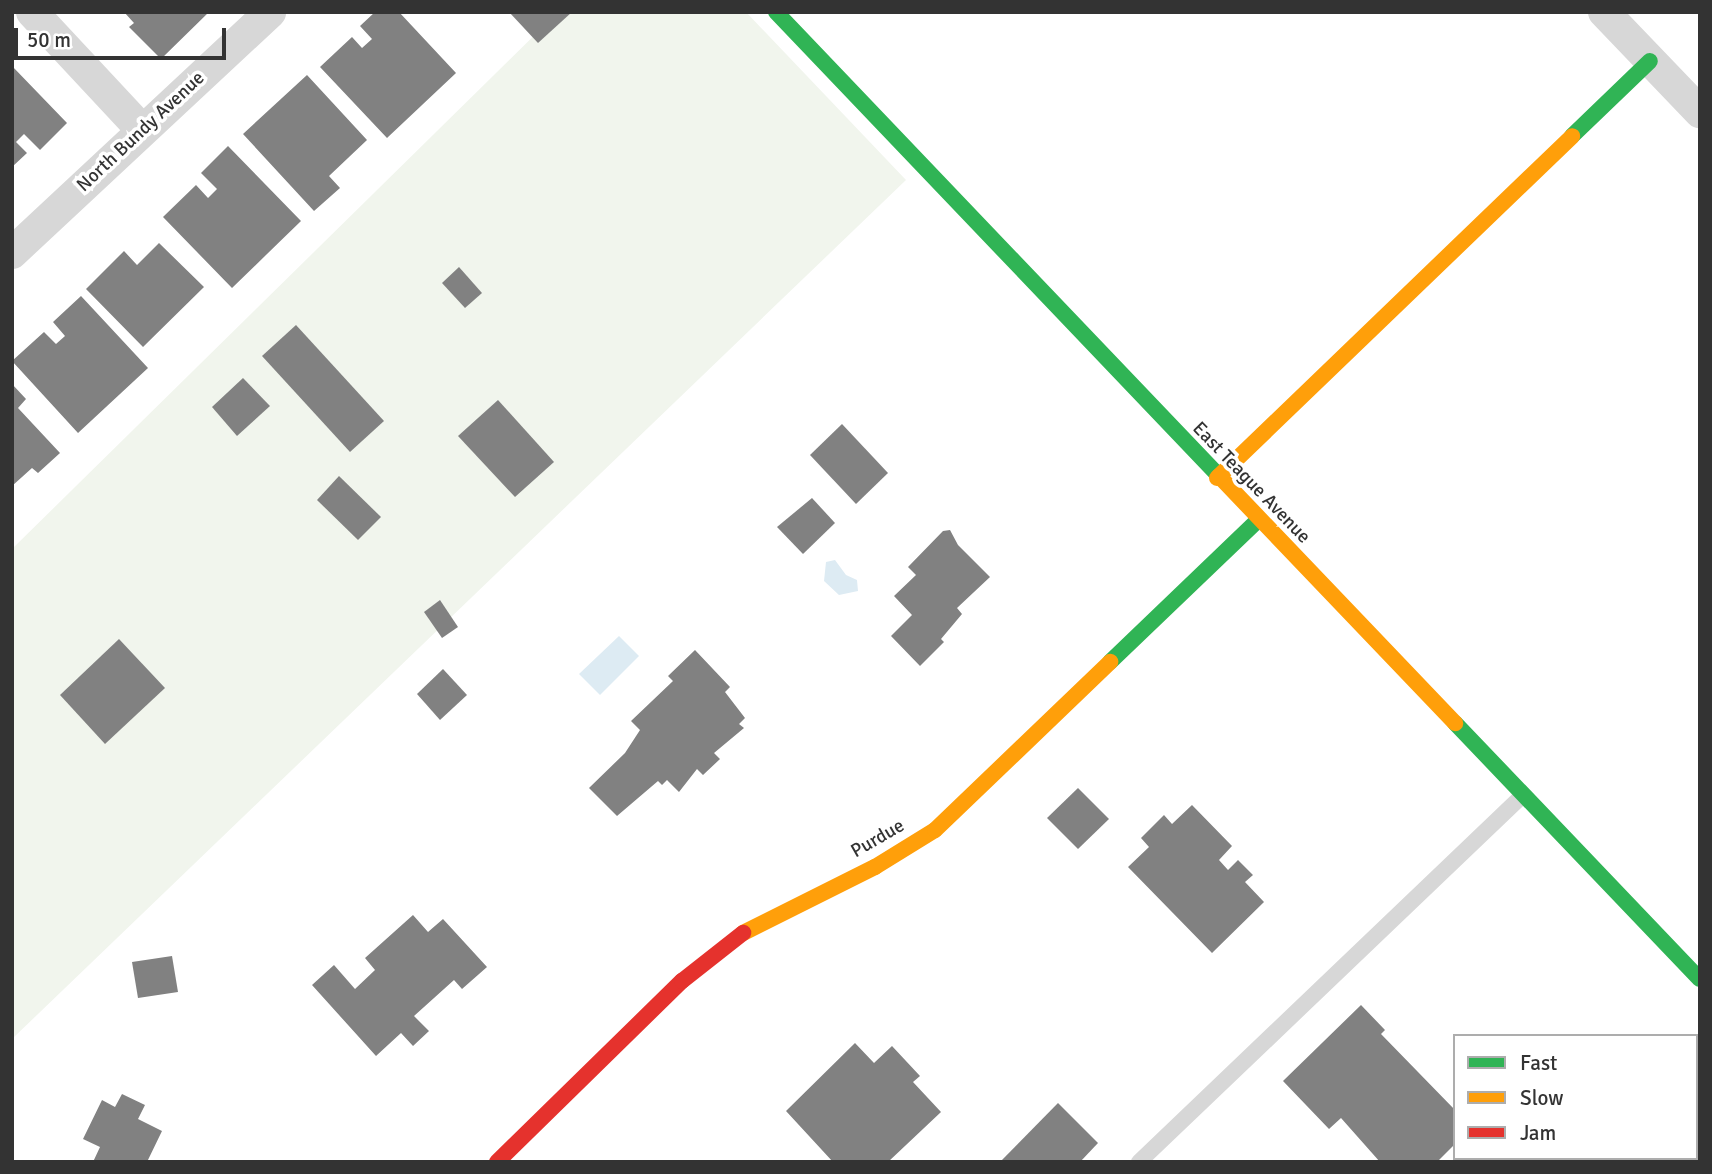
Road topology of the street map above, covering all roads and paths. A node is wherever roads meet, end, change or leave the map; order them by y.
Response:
1 (32, 12) edge
2 (270, 12) edge
3 (1604, 12) edge
4 (783, 14) edge
5 (1650, 61) junction
6 (1700, 112) edge
7 (142, 130) junction
8 (12, 253) edge
9 (1217, 478) junction
10 (1258, 520) junction
11 (1522, 796) junction
12 (1700, 979) edge
13 (497, 1162) edge
14 (1139, 1162) edge

1 - 7 street
2 - 7 street, North Bundy Avenue
3 - 5 street
4 - 9 street, East Teague Avenue
5 - 6 street
5 - 9 street
7 - 8 street, North Bundy Avenue
9 - 10 street, East Teague Avenue
10 - 11 street, East Teague Avenue
10 - 13 street, Purdue
11 - 12 street, East Teague Avenue
11 - 14 lane

